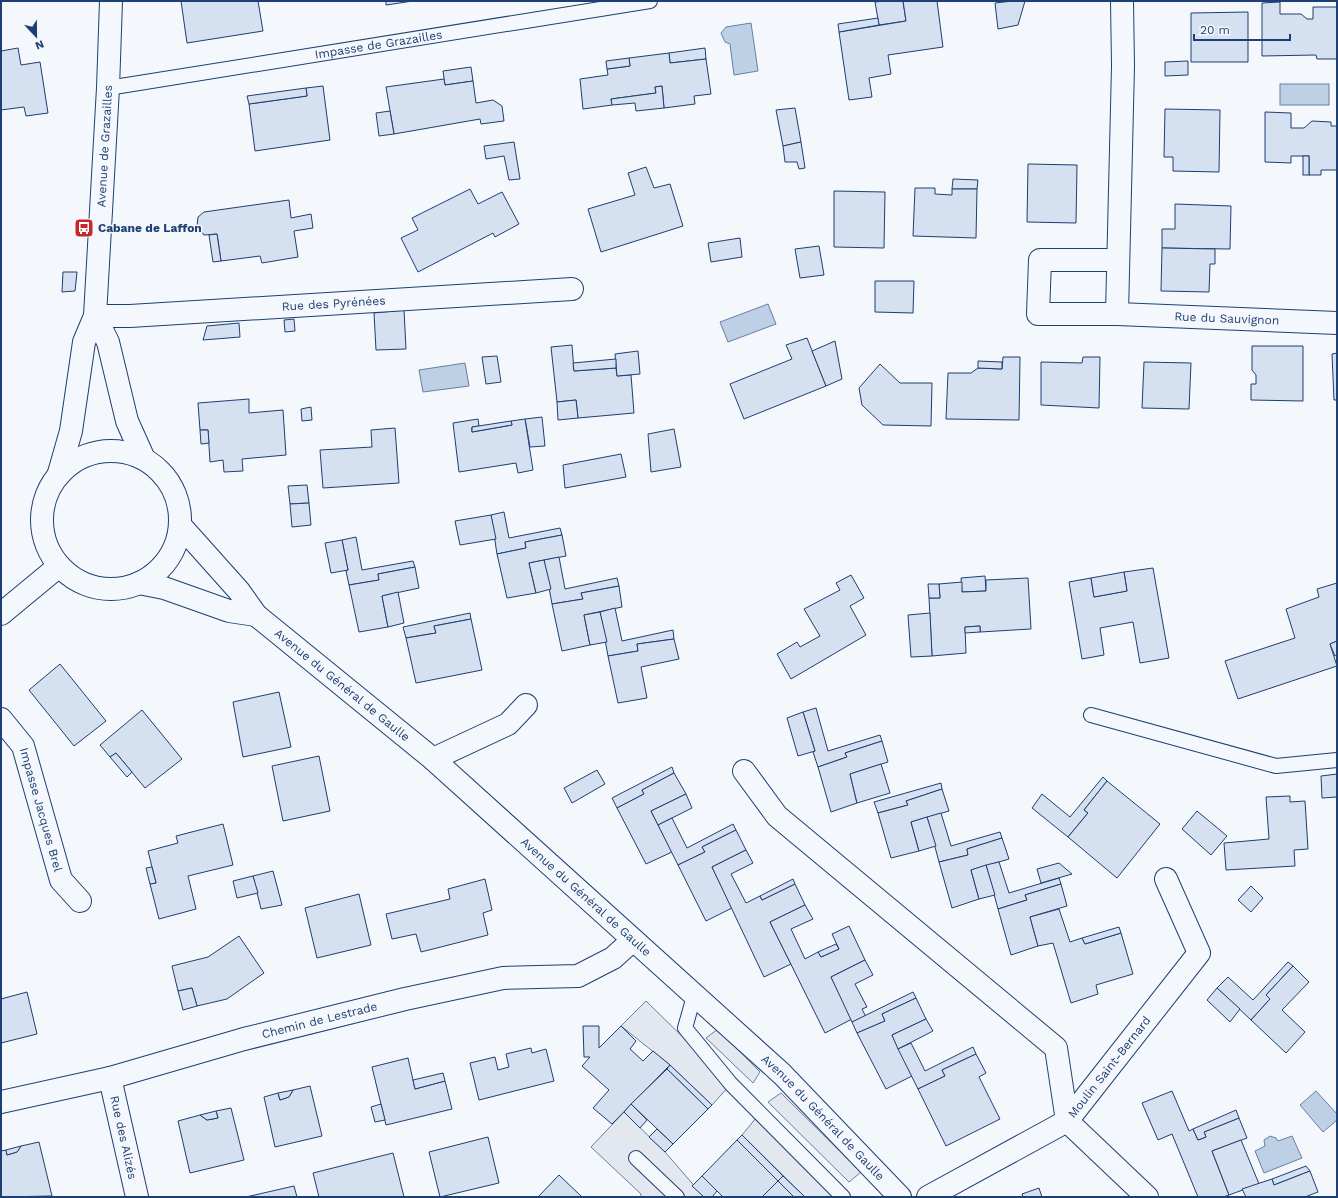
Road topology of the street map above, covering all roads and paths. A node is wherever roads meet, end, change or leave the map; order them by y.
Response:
1 (111, 1) edge
2 (650, 1) edge
3 (1122, 1) edge
4 (108, 88) junction
5 (1118, 260) junction
6 (572, 289) dead end
7 (1117, 314) junction
8 (95, 316) junction
9 (1337, 323) edge
10 (144, 459) junction
11 (59, 473) junction
12 (180, 525) junction
13 (59, 566) junction
14 (139, 583) junction
15 (1, 614) edge
16 (256, 615) junction
17 (526, 705) dead end
18 (1092, 715) dead end
19 (1, 719) edge
20 (434, 759) junction
21 (1337, 760) edge
22 (744, 771) dead end
23 (1166, 879) dead end
24 (80, 901) dead end
25 (633, 940) junction
26 (694, 996) junction
27 (110, 1078) junction
28 (1, 1102) edge
29 (1067, 1121) junction
30 (636, 1158) dead end
31 (137, 1197) edge
32 (677, 1197) edge
33 (843, 1197) edge
34 (900, 1197) edge
35 (928, 1197) edge
36 (1147, 1197) edge

1 - 4 street, Avenue de Grazailles
2 - 4 lane, Impasse de Grazailles
3 - 5 street
4 - 8 street, Avenue de Grazailles
5 - 7 street
5 - 7 street, Rue du Sauvignon
6 - 8 street, Rue des Pyrénées
7 - 9 street, Rue du Sauvignon
8 - 10 street, Avenue de Grazailles
8 - 11 street, Avenue de Grazailles
10 - 11 street
10 - 12 street
11 - 13 street
12 - 14 street
12 - 16 street, Avenue du Général de Gaulle
13 - 14 street
13 - 15 street
14 - 16 street
16 - 20 street, Avenue du Général de Gaulle
17 - 20 street
18 - 21 lane
19 - 24 street, Impasse Jacques Brel
20 - 25 street, Avenue du Général de Gaulle
22 - 29 street
23 - 29 street, Moulin Saint-Bernard
25 - 26 street, Avenue du Général de Gaulle
25 - 27 street, Chemin de Lestrade
26 - 33 lane
26 - 34 street, Avenue du Général de Gaulle
27 - 28 street, Chemin de Lestrade
27 - 31 street, Rue des Alizés
29 - 35 street, Moulin Saint-Bernard
29 - 36 street
30 - 32 lane

